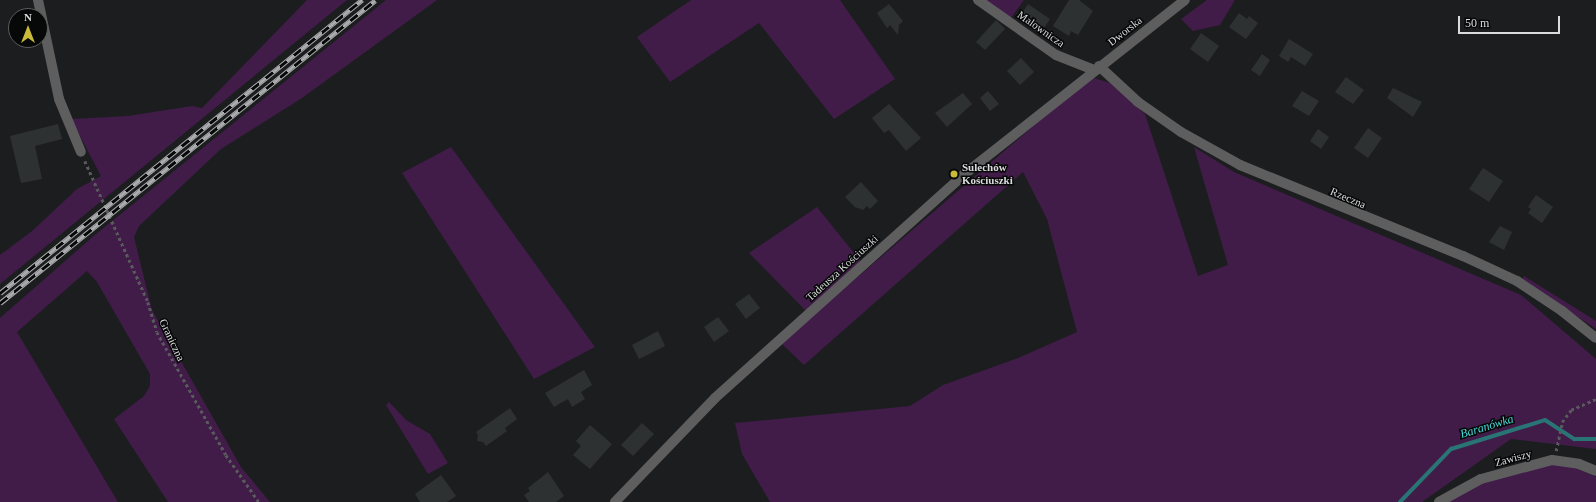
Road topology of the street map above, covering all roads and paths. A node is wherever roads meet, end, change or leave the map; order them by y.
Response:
1 (38, 0) edge
2 (978, 0) edge
3 (1185, 0) edge
4 (1096, 68) junction
5 (81, 152) joint
6 (1596, 338) edge
7 (1596, 399) edge
8 (1558, 436) dead end
9 (1596, 471) edge
10 (259, 502) edge
11 (615, 502) edge
12 (1439, 502) edge

1 - 5 street
2 - 4 street, Malownicza
3 - 4 street, Dworska
4 - 6 street, Rzeczna
4 - 11 street, Tadeusza Kościuszki
5 - 10 path, Graniczna
7 - 8 path
9 - 12 street, Zawiszy

